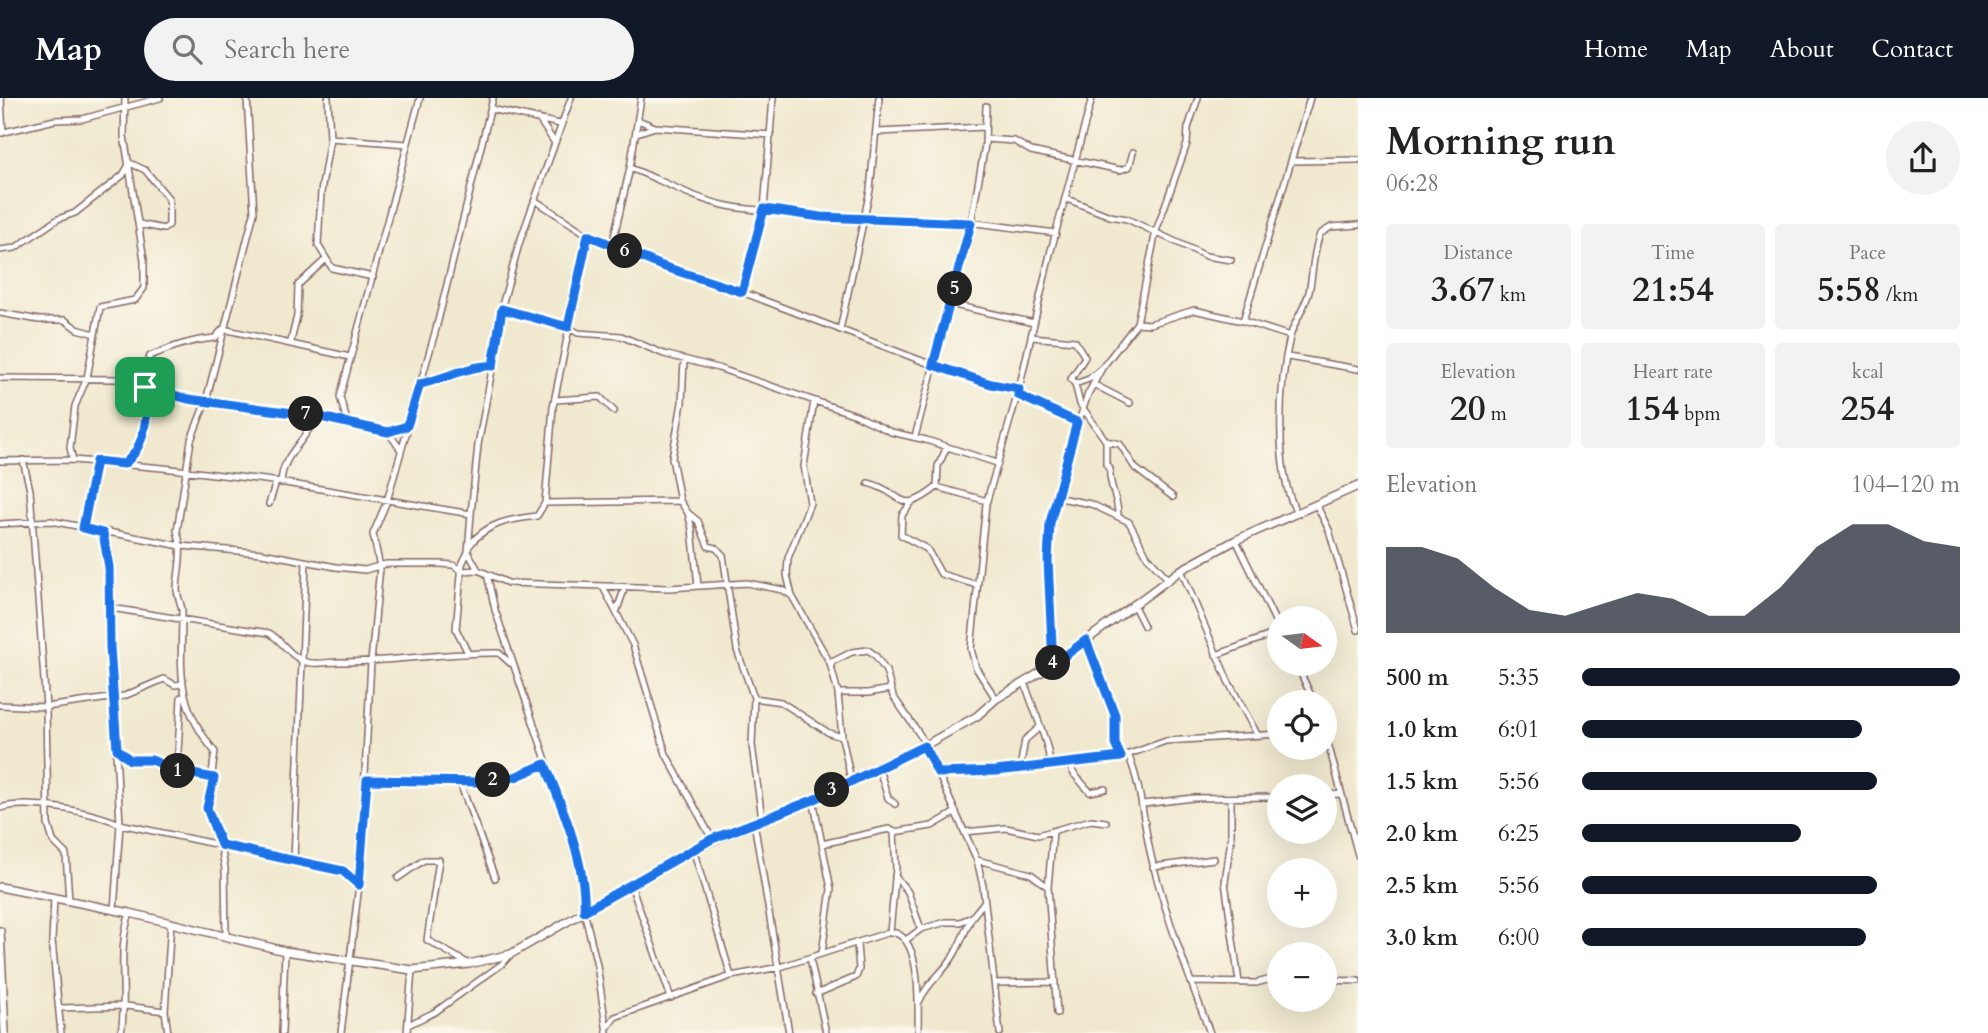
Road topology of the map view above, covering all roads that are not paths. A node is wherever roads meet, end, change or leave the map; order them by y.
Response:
1 (1, 98) edge
2 (160, 98) edge
3 (248, 98) edge
4 (328, 98) edge
5 (420, 98) edge
6 (493, 98) edge
7 (571, 98) edge
8 (641, 98) edge
9 (773, 98) edge
10 (879, 98) edge
11 (1092, 98) edge
12 (1198, 98) edge
13 (1310, 98) edge
14 (126, 101) edge
15 (986, 106) dead end
16 (491, 109) junction
17 (538, 118) junction
18 (638, 120) junction
19 (560, 124) junction
20 (654, 127) junction
21 (985, 127) junction
22 (878, 132) junction
23 (1, 133) edge
24 (636, 133) junction
25 (771, 135) junction
26 (330, 138) junction
27 (985, 139) junction
28 (555, 143) junction
29 (407, 144) junction
30 (1133, 152) dead end
31 (1358, 160) edge
32 (1293, 161) junction
33 (130, 163) junction
34 (1077, 163) junction
35 (631, 168) junction
36 (1067, 199) junction
37 (536, 201) junction
38 (764, 209) junction
39 (865, 218) junction
40 (971, 223) junction
41 (139, 224) junction
42 (1358, 225) edge
43 (1156, 231) junction
44 (1056, 233) junction
45 (588, 235) junction
46 (612, 245) junction
47 (0, 250) edge
48 (325, 260) junction
49 (1231, 260) dead end
50 (373, 277) junction
51 (742, 292) junction
52 (950, 303) junction
53 (502, 309) junction
54 (0, 313) edge
55 (1243, 321) junction
56 (1034, 323) junction
57 (1137, 323) junction
58 (568, 327) junction
59 (223, 329) junction
60 (840, 330) junction
61 (95, 334) junction
62 (1290, 336) junction
63 (1032, 337) junction
64 (291, 341) junction
65 (350, 357) junction
66 (1288, 357) junction
67 (684, 360) junction
68 (933, 365) junction
69 (493, 366) junction
70 (1102, 368) junction
71 (1358, 369) edge
72 (0, 378) edge
73 (87, 378) junction
74 (420, 384) junction
75 (1075, 384) junction
76 (1093, 384) junction
77 (145, 387) junction
78 (1019, 392) junction
79 (555, 400) junction
80 (206, 401) junction
81 (814, 401) junction
82 (1130, 403) dead end
83 (1083, 408) junction
84 (614, 411) dead end
85 (316, 416) junction
86 (347, 421) junction
87 (1077, 422) junction
88 (407, 426) junction
89 (388, 432) junction
90 (915, 437) junction
91 (1106, 441) junction
92 (947, 447) junction
93 (401, 450) junction
94 (23, 460) junction
95 (73, 460) junction
96 (0, 461) edge
97 (96, 461) junction
98 (997, 463) junction
99 (124, 464) junction
100 (186, 472) junction
101 (279, 482) junction
102 (868, 483) dead end
103 (1358, 486) edge
104 (937, 487) junction
105 (1055, 497) junction
106 (1173, 497) dead end
107 (387, 501) junction
108 (680, 501) junction
109 (987, 501) junction
110 (912, 502) junction
111 (545, 503) junction
112 (269, 504) dead end
113 (1316, 504) junction
114 (688, 513) junction
115 (1297, 513) junction
116 (471, 514) junction
117 (1118, 516) junction
118 (32, 523) junction
119 (0, 524) edge
120 (83, 528) junction
121 (103, 533) junction
122 (1236, 540) junction
123 (181, 546) junction
124 (469, 549) junction
125 (306, 562) junction
126 (380, 567) junction
127 (478, 570) junction
128 (1181, 570) junction
129 (462, 571) junction
130 (487, 574) junction
131 (1168, 579) junction
132 (726, 584) junction
133 (977, 585) junction
134 (603, 586) junction
135 (698, 586) junction
136 (625, 587) junction
137 (792, 596) junction
138 (1133, 604) junction
139 (1268, 606) edge
140 (111, 608) junction
141 (617, 610) junction
142 (180, 620) junction
143 (1144, 626) dead end
144 (1358, 630) edge
145 (1267, 635) edge
146 (1086, 640) junction
147 (505, 642) junction
148 (468, 653) junction
149 (499, 653) junction
150 (1216, 655) junction
151 (301, 658) junction
152 (371, 662) junction
153 (830, 663) junction
154 (513, 665) junction
155 (1053, 665) junction
156 (1025, 683) junction
157 (182, 687) junction
158 (891, 689) junction
159 (838, 693) junction
160 (113, 697) junction
161 (754, 698) junction
162 (996, 699) junction
163 (0, 705) edge
164 (46, 708) junction
165 (1040, 727) junction
166 (1257, 734) junction
167 (1267, 734) edge
168 (842, 737) junction
169 (924, 746) junction
170 (117, 749) junction
171 (1124, 755) junction
172 (1332, 760) edge
173 (1068, 762) junction
174 (545, 764) junction
175 (1049, 764) junction
176 (1020, 768) junction
177 (879, 769) junction
178 (177, 771) junction
179 (938, 773) junction
180 (214, 778) junction
181 (367, 780) junction
182 (851, 780) junction
183 (460, 783) junction
184 (1105, 789) dead end
185 (1337, 794) edge
186 (1341, 794) junction
187 (1267, 797) edge
188 (1231, 798) junction
189 (813, 800) junction
190 (895, 804) dead end
191 (1143, 804) junction
192 (0, 808) edge
193 (48, 809) junction
194 (956, 812) junction
195 (762, 819) junction
196 (754, 822) junction
197 (1105, 822) dead end
198 (120, 824) junction
199 (894, 832) junction
200 (965, 832) junction
201 (1053, 832) junction
202 (712, 839) junction
203 (822, 844) junction
204 (221, 845) junction
205 (1357, 847) edge
206 (694, 849) junction
207 (1358, 855) edge
208 (1214, 859) dead end
209 (294, 860) junction
210 (977, 860) junction
211 (1153, 867) junction
212 (895, 876) junction
213 (398, 878) dead end
214 (495, 878) dead end
215 (359, 885) junction
216 (631, 885) junction
217 (0, 887) edge
218 (1048, 887) junction
219 (54, 899) junction
220 (69, 901) junction
221 (985, 902) junction
222 (114, 910) junction
223 (584, 911) junction
224 (130, 913) junction
225 (972, 917) junction
226 (171, 922) junction
227 (921, 929) junction
228 (0, 931) edge
229 (890, 932) junction
230 (226, 936) junction
231 (906, 940) junction
232 (857, 944) junction
233 (285, 951) junction
234 (822, 953) junction
235 (511, 954) junction
236 (810, 958) junction
237 (347, 961) junction
238 (469, 964) junction
239 (780, 967) junction
240 (412, 970) junction
241 (731, 976) junction
242 (1267, 980) edge
243 (1337, 980) edge
244 (1358, 981) edge
245 (1055, 982) junction
246 (1190, 982) junction
247 (1239, 982) junction
248 (994, 983) junction
249 (816, 994) junction
250 (671, 998) junction
251 (918, 1005) junction
252 (126, 1006) junction
253 (61, 1008) junction
254 (165, 1011) junction
255 (1, 1012) edge
256 (1057, 1013) dead end
257 (408, 1025) junction
258 (607, 1031) edge
259 (5, 1033) edge
260 (61, 1033) edge
261 (121, 1033) edge
262 (168, 1033) edge
263 (282, 1033) edge
264 (341, 1033) edge
265 (407, 1033) edge
266 (789, 1033) edge
267 (825, 1033) edge
268 (918, 1033) edge
269 (1000, 1033) edge
270 (1210, 1033) edge

1 - 23 street
2 - 14 street
3 - 59 street
4 - 26 street
5 - 29 street
6 - 16 street
7 - 19 street
8 - 18 street
9 - 25 street
10 - 22 street
11 - 34 street
12 - 43 street
13 - 32 street
14 - 23 street
14 - 33 street
15 - 21 street
16 - 17 street
16 - 74 street
17 - 19 street
17 - 28 street
18 - 20 street
18 - 24 street
19 - 28 street
20 - 24 street
20 - 25 street
21 - 22 street
21 - 27 street
22 - 39 street
24 - 35 street
25 - 38 street
26 - 29 street
26 - 48 street
27 - 34 street
27 - 40 street
28 - 37 street
29 - 50 street
30 - 34 street
31 - 32 street
32 - 55 street
33 - 41 street
33 - 41 street
33 - 47 street
34 - 36 street
35 - 38 street
35 - 46 street
36 - 43 street
36 - 44 street
37 - 45 street
37 - 53 street
38 - 39 street
38 - 51 street
39 - 40 street
39 - 60 street
40 - 44 street
40 - 52 street
41 - 61 street
42 - 62 street
43 - 49 street
43 - 57 street
44 - 56 street
45 - 46 street
45 - 58 street
46 - 51 street
48 - 50 street
48 - 64 street
50 - 65 street
51 - 60 street
52 - 56 street
52 - 68 street
53 - 58 street
53 - 69 street
54 - 61 street
55 - 57 street
55 - 62 street
56 - 63 street
57 - 70 street
58 - 67 street
58 - 79 street
59 - 64 street
59 - 77 street
59 - 80 street
60 - 68 street
61 - 73 street
62 - 66 street
63 - 75 street
63 - 78 street
64 - 65 street
65 - 86 street
66 - 71 street
66 - 115 street
67 - 81 street
67 - 108 street
68 - 78 street
68 - 90 street
69 - 74 street
69 - 116 street
70 - 75 street
70 - 76 street
72 - 73 street
73 - 77 street
73 - 95 street
74 - 88 street
75 - 83 street
76 - 82 street
76 - 83 street
77 - 80 street
77 - 99 street
78 - 87 street
78 - 98 street
79 - 84 street
79 - 111 street
80 - 85 street
80 - 100 street
81 - 90 street
81 - 137 street
83 - 87 street
83 - 91 street
85 - 86 street
85 - 101 street
86 - 89 street
87 - 105 street
88 - 89 street
88 - 93 street
89 - 93 street
90 - 92 street
91 - 106 street
91 - 117 street
92 - 98 street
92 - 104 street
93 - 107 street
94 - 95 street
94 - 96 street
94 - 118 street
95 - 97 street
97 - 99 street
97 - 120 street
98 - 109 street
99 - 100 street
100 - 101 street
100 - 123 street
101 - 107 street
101 - 112 street
102 - 110 street
103 - 113 street
104 - 109 street
104 - 110 street
105 - 117 street
105 - 155 street
107 - 116 street
107 - 126 street
108 - 111 street
108 - 114 street
109 - 133 street
110 - 133 street
111 - 124 street
113 - 115 street
113 - 144 street
114 - 132 street
114 - 135 street
115 - 122 street
116 - 124 street
117 - 131 street
118 - 119 street
118 - 120 street
118 - 164 street
120 - 121 street
121 - 123 street
121 - 140 street
122 - 128 street
122 - 139 street
123 - 125 street
123 - 142 street
124 - 127 street
124 - 129 street
125 - 126 street
125 - 151 street
126 - 129 street
126 - 152 street
127 - 129 street
127 - 130 street
128 - 131 street
128 - 150 street
129 - 148 street
130 - 134 street
130 - 147 street
131 - 138 street
132 - 135 street
132 - 137 street
132 - 161 street
133 - 162 street
134 - 136 street
134 - 141 street
135 - 136 street
136 - 141 street
137 - 153 street
138 - 143 street
138 - 146 street
140 - 142 street
140 - 160 street
141 - 202 street
142 - 151 street
142 - 157 street
145 - 150 street
146 - 155 street
146 - 171 street
147 - 149 street
147 - 154 street
148 - 149 street
148 - 152 street
149 - 154 street
150 - 166 street
151 - 152 street
151 - 209 street
152 - 181 street
153 - 158 street
153 - 159 street
154 - 174 street
155 - 156 street
156 - 162 street
156 - 165 street
157 - 160 street
157 - 178 street
157 - 180 street
158 - 159 street
158 - 169 street
159 - 168 street
160 - 164 street
160 - 170 street
161 - 168 street
161 - 195 street
162 - 169 street
163 - 164 street
164 - 193 street
165 - 175 street
165 - 176 street
166 - 167 street
166 - 171 street
168 - 182 street
169 - 177 street
169 - 179 street
170 - 178 street
170 - 198 street
171 - 173 street
171 - 191 street
172 - 186 street
173 - 175 street
173 - 184 street
174 - 183 street
174 - 223 street
175 - 176 street
176 - 179 street
177 - 182 street
177 - 190 street
178 - 180 street
179 - 194 street
180 - 204 street
181 - 183 street
181 - 215 street
182 - 189 street
183 - 214 street
185 - 186 street
186 - 205 street
187 - 188 street
188 - 191 street
188 - 247 street
189 - 195 street
189 - 203 street
191 - 211 street
192 - 193 street
193 - 198 street
193 - 220 street
194 - 199 street
194 - 200 street
195 - 196 street
196 - 202 street
196 - 239 street
197 - 201 street
198 - 204 street
198 - 222 street
199 - 203 street
199 - 212 street
200 - 201 street
200 - 210 street
201 - 218 street
202 - 206 street
203 - 234 street
204 - 209 street
204 - 230 street
205 - 207 street
206 - 216 street
206 - 241 street
208 - 211 street
209 - 215 street
210 - 218 street
210 - 221 street
211 - 246 street
212 - 227 street
212 - 229 street
213 - 238 street
215 - 237 street
216 - 223 street
216 - 250 street
217 - 219 street
218 - 245 street
219 - 220 street
219 - 253 street
220 - 222 street
221 - 225 street
221 - 248 street
222 - 224 street
223 - 235 street
223 - 258 street
224 - 226 street
224 - 252 street
225 - 227 street
225 - 251 street
226 - 230 street
226 - 254 street
227 - 231 street
228 - 255 street
229 - 231 street
229 - 232 street
230 - 233 street
231 - 251 street
232 - 234 street
232 - 249 street
233 - 237 street
233 - 263 street
234 - 236 street
235 - 238 street
235 - 257 street
236 - 239 street
236 - 249 street
237 - 240 street
237 - 264 street
238 - 240 street
239 - 241 street
239 - 266 street
240 - 257 street
241 - 250 street
242 - 247 street
243 - 244 street
245 - 248 street
245 - 256 street
246 - 247 street
246 - 270 street
248 - 269 street
249 - 267 street
250 - 258 street
251 - 268 street
252 - 253 street
252 - 254 street
252 - 261 street
253 - 260 street
254 - 262 street
255 - 259 street
257 - 265 street

